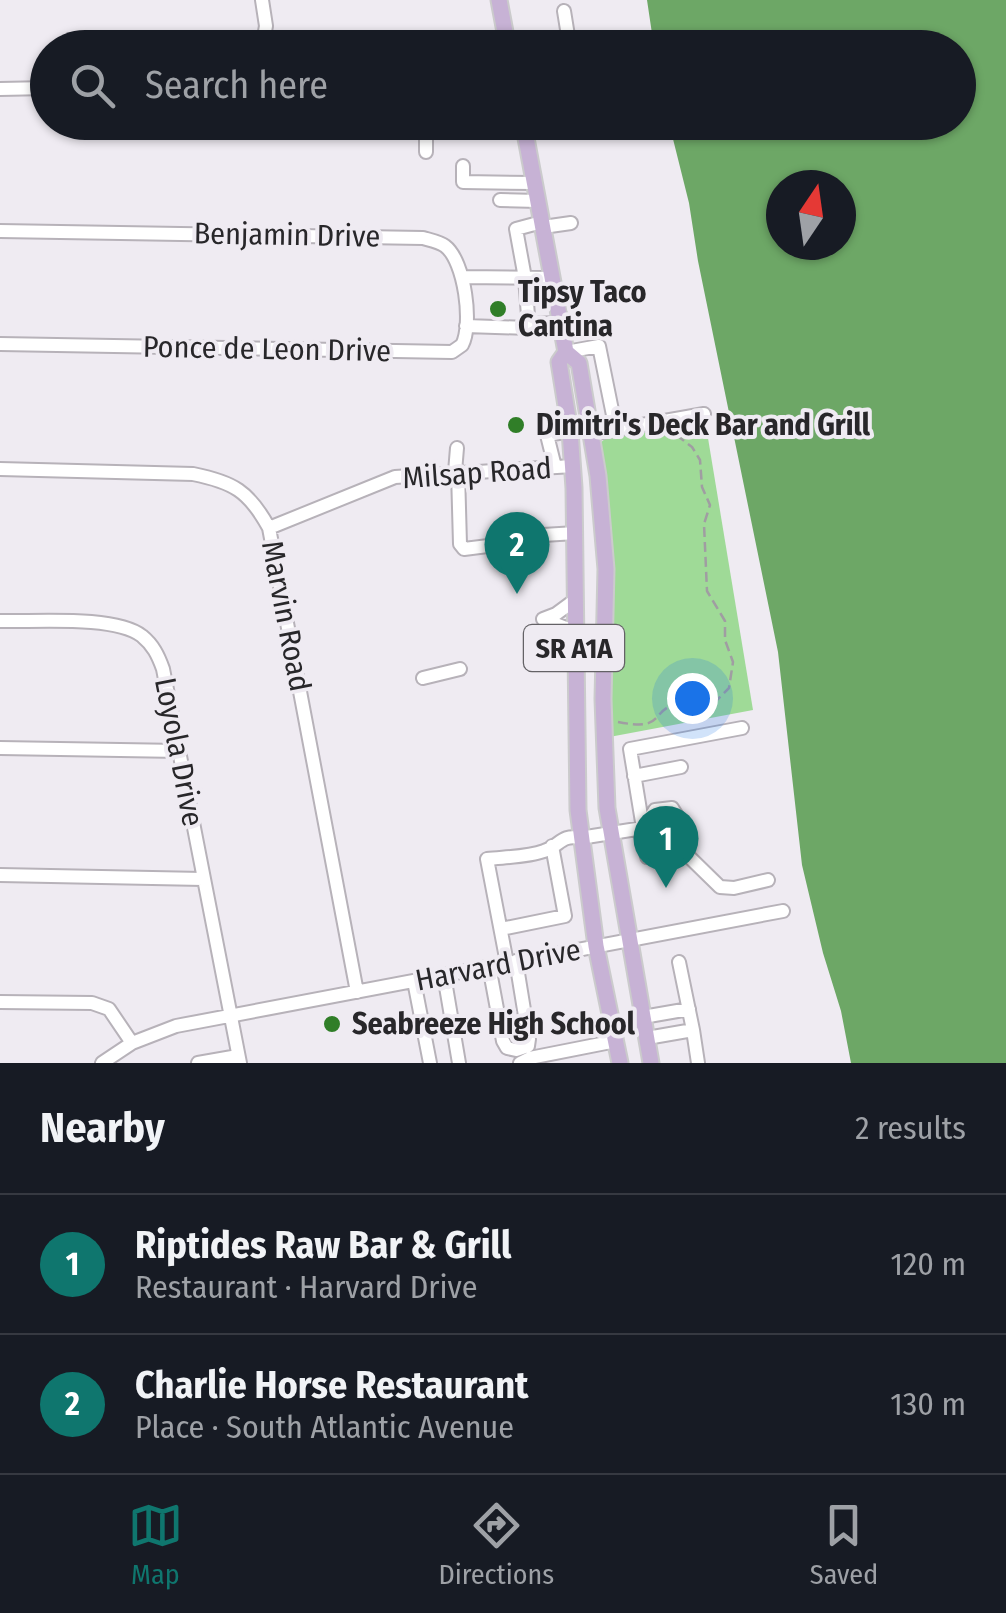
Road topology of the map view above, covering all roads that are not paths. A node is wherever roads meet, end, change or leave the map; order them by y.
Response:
1 (262, 0) edge
2 (499, 0) edge
3 (564, 11) dead end
4 (265, 30) edge
5 (505, 30) edge
6 (567, 30) edge
7 (30, 88) edge
8 (0, 89) edge
9 (426, 140) edge
10 (526, 140) edge
11 (426, 152) dead end
12 (463, 166) dead end
13 (534, 183) junction
14 (500, 200) dead end
15 (538, 201) junction
16 (572, 223) dead end
17 (542, 225) junction
18 (0, 230) edge
19 (462, 277) junction
20 (525, 278) junction
21 (553, 278) junction
22 (561, 323) junction
23 (528, 324) junction
24 (466, 326) junction
25 (0, 344) edge
26 (563, 357) junction
27 (704, 414) dead end
28 (616, 430) junction
29 (570, 431) junction
30 (591, 434) junction
31 (456, 448) dead end
32 (574, 466) junction
33 (554, 467) junction
34 (0, 469) edge
35 (457, 472) junction
36 (270, 528) junction
37 (576, 533) junction
38 (575, 600) junction
39 (0, 622) edge
40 (574, 630) junction
41 (460, 669) dead end
42 (423, 678) dead end
43 (742, 728) dead end
44 (0, 748) edge
45 (630, 749) junction
46 (604, 750) junction
47 (180, 751) junction
48 (681, 767) dead end
49 (634, 776) junction
50 (643, 828) junction
51 (611, 834) junction
52 (580, 838) junction
53 (665, 838) junction
54 (552, 846) junction
55 (647, 857) dead end
56 (0, 876) edge
57 (203, 879) junction
58 (768, 880) dead end
59 (784, 911) dead end
60 (501, 928) junction
61 (628, 940) junction
62 (596, 946) junction
63 (512, 962) junction
64 (679, 962) dead end
65 (489, 966) junction
66 (444, 975) junction
67 (414, 982) junction
68 (357, 992) junction
69 (0, 1002) edge
70 (689, 1009) junction
71 (230, 1016) junction
72 (643, 1018) junction
73 (526, 1022) dead end
74 (693, 1030) junction
75 (647, 1038) junction
76 (529, 1040) dead end
77 (616, 1041) junction
78 (132, 1043) junction
79 (239, 1059) edge
80 (514, 1060) edge
81 (106, 1062) edge
82 (198, 1063) edge
83 (430, 1063) edge
84 (459, 1063) edge
85 (620, 1063) edge
86 (652, 1063) edge
87 (698, 1063) edge

1 - 4 street
2 - 5 main road
3 - 6 street
7 - 8 street
9 - 11 street
10 - 13 main road, SR A1A
12 - 13 street
13 - 15 main road, SR A1A
14 - 15 street
15 - 17 main road, SR A1A
16 - 17 street
17 - 20 street
17 - 21 main road, SR A1A
18 - 19 street, Benjamin Drive
19 - 20 street
19 - 24 street
20 - 21 street
20 - 23 street
21 - 22 main road, SR A1A
22 - 23 street
22 - 26 main road, SR A1A
23 - 24 street
24 - 25 street, Ponce de Leon Drive
26 - 28 street
26 - 29 main road, SR A1A
26 - 30 main road, SR A1A
27 - 28 street, Milsap Road
28 - 30 street, Milsap Road
29 - 32 main road, SR A1A
29 - 33 street
30 - 46 main road, SR A1A
31 - 35 street
32 - 33 street, Milsap Road
32 - 37 main road, SR A1A
33 - 35 street, Milsap Road
34 - 36 street, Marvin Road
35 - 36 street, Milsap Road
35 - 37 street
36 - 68 street, Marvin Road
37 - 38 main road, SR A1A
38 - 40 main road, SR A1A
38 - 40 street
39 - 47 street, Loyola Drive
40 - 52 main road, SR A1A
41 - 42 street
43 - 45 street
44 - 47 street
45 - 46 street
45 - 49 street
46 - 51 main road, SR A1A
47 - 57 street, Loyola Drive
48 - 49 street
49 - 50 street
50 - 51 street
50 - 53 street
50 - 53 street
50 - 55 street
51 - 52 street
51 - 61 main road, SR A1A
52 - 54 street
52 - 62 main road, SR A1A
53 - 58 street
54 - 60 street
54 - 60 street
56 - 57 street
57 - 71 street, Loyola Drive
59 - 61 street, Harvard Drive
60 - 63 street
61 - 62 street, Harvard Drive
61 - 72 main road, SR A1A
62 - 63 street, Harvard Drive
62 - 77 main road, SR A1A
63 - 65 street, Harvard Drive
63 - 73 street
64 - 70 street
65 - 66 street, Harvard Drive
65 - 80 street
66 - 67 street, Harvard Drive
66 - 84 street
67 - 68 street, Harvard Drive
67 - 83 street
68 - 71 street, Harvard Drive
69 - 78 street
70 - 72 street
70 - 74 street
71 - 78 street, Harvard Drive
71 - 79 street, Loyola Drive
72 - 75 main road, SR A1A
74 - 75 street
74 - 87 street
75 - 86 main road, SR A1A
76 - 80 street
77 - 80 street
77 - 85 main road, SR A1A
78 - 81 street, Harvard Drive
79 - 82 street

